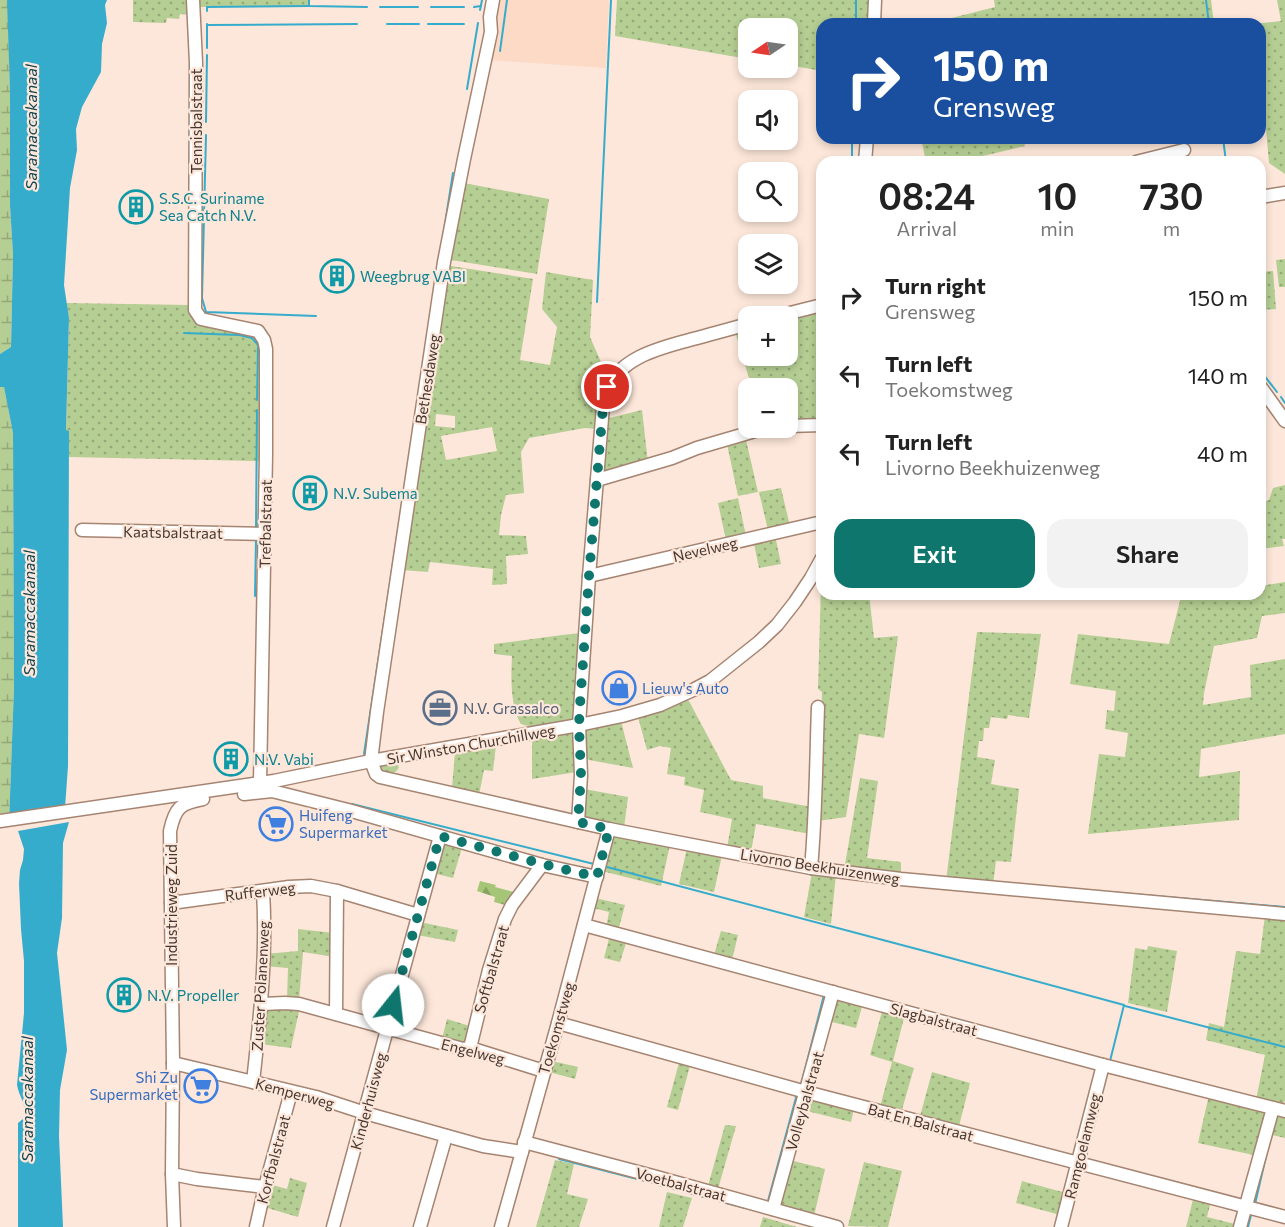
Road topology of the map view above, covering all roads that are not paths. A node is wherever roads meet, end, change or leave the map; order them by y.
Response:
1 (193, 0) edge
2 (493, 0) edge
3 (875, 0) edge
4 (874, 18) edge
5 (1184, 150) dead end
6 (1160, 156) edge
7 (1285, 193) edge
8 (1266, 196) edge
9 (816, 306) edge
10 (798, 311) edge
11 (196, 314) joint
12 (738, 327) edge
13 (1266, 394) edge
14 (1285, 421) edge
15 (816, 425) edge
16 (798, 426) edge
17 (738, 436) edge
18 (597, 480) junction
19 (816, 523) edge
20 (82, 530) dead end
21 (264, 534) junction
22 (816, 569) edge
23 (589, 576) junction
24 (818, 707) dead end
25 (579, 725) junction
26 (371, 761) junction
27 (273, 786) junction
28 (256, 787) junction
29 (0, 820) edge
30 (578, 822) junction
31 (609, 829) junction
32 (440, 836) junction
33 (542, 864) junction
34 (811, 868) junction
35 (597, 877) junction
36 (263, 891) junction
37 (337, 891) junction
38 (171, 903) junction
39 (1285, 914) edge
40 (418, 915) junction
41 (584, 925) junction
42 (833, 992) junction
43 (262, 1004) junction
44 (336, 1014) junction
45 (558, 1023) junction
46 (387, 1028) junction
47 (470, 1048) junction
48 (173, 1063) junction
49 (1103, 1065) junction
50 (544, 1071) junction
51 (253, 1082) junction
52 (291, 1092) junction
53 (807, 1092) junction
54 (1279, 1110) edge
55 (365, 1113) junction
56 (446, 1136) junction
57 (523, 1147) junction
58 (1078, 1164) junction
59 (172, 1174) junction
60 (266, 1187) junction
61 (1245, 1207) junction
62 (773, 1209) junction
63 (1285, 1217) edge
64 (174, 1227) edge
65 (256, 1227) edge
66 (333, 1227) edge
67 (420, 1227) edge
68 (501, 1227) edge
69 (837, 1227) edge
70 (1061, 1227) edge
71 (1240, 1227) edge

1 - 11 street, Tennisbalstraat
2 - 26 street, Bethesdaweg
3 - 4 street
5 - 6 street
7 - 8 street
9 - 10 street
11 - 21 street, Trefbalstraat
12 - 18 street
13 - 14 street
15 - 16 street
17 - 18 street
18 - 23 street
19 - 23 street, Nevelweg
20 - 21 street, Kaatsbalstraat
21 - 28 street, Trefbalstraat
22 - 25 street, Sir Winston Churchillweg
23 - 25 street
24 - 34 street
25 - 26 street, Sir Winston Churchillweg
25 - 30 street
26 - 27 street, Sir Winston Churchillweg
26 - 30 street, Livorno Beekhuizenweg
27 - 28 street, Sir Winston Churchillweg
27 - 32 street
28 - 29 street
28 - 38 street, Industrieweg Zuid
30 - 31 street, Livorno Beekhuizenweg
31 - 34 street, Livorno Beekhuizenweg
31 - 35 street, Toekomstweg
32 - 33 street
32 - 40 street, Kinderhuisweg
33 - 35 street
33 - 47 street, Softbalstraat
34 - 39 street, Livorno Beekhuizenweg
35 - 41 street, Toekomstweg
36 - 37 street, Rufferweg
36 - 38 street, Rufferweg
36 - 43 street, Zuster Polanenweg
37 - 40 street, Rufferweg
37 - 44 street
38 - 48 street, Industrieweg Zuid
40 - 46 street, Kinderhuisweg
41 - 42 street, Slagbalstraat
41 - 45 street, Toekomstweg
42 - 49 street, Slagbalstraat
42 - 53 street, Volleybalstraat
43 - 44 street, Engelweg
43 - 51 street, Zuster Polanenweg
44 - 46 street, Engelweg
45 - 50 street, Toekomstweg
45 - 53 street, Bat En Balstraat
46 - 47 street, Engelweg
46 - 55 street, Kinderhuisweg
47 - 50 street, Engelweg
48 - 51 street, Kemperweg
48 - 59 street, Industrieweg Zuid
49 - 54 street, Slagbalstraat
49 - 58 street, Ramgoelamweg
50 - 57 street, Toekomstweg
51 - 52 street, Kemperweg
52 - 55 street, Kemperweg
52 - 60 street, Korfbalstraat
53 - 58 street, Bat En Balstraat
53 - 62 street, Volleybalstraat
54 - 61 street
55 - 56 street, Kemperweg
55 - 66 street, Kinderhuisweg
56 - 57 street, Kemperweg
56 - 67 street
57 - 62 street, Voetbalstraat
57 - 68 street, Toekomstweg
58 - 61 street, Bat En Balstraat
58 - 70 street, Ramgoelamweg
59 - 60 street
59 - 64 street, Industrieweg Zuid
60 - 65 street, Korfbalstraat
61 - 63 street, Bat En Balstraat
61 - 71 street
62 - 69 street, Voetbalstraat

